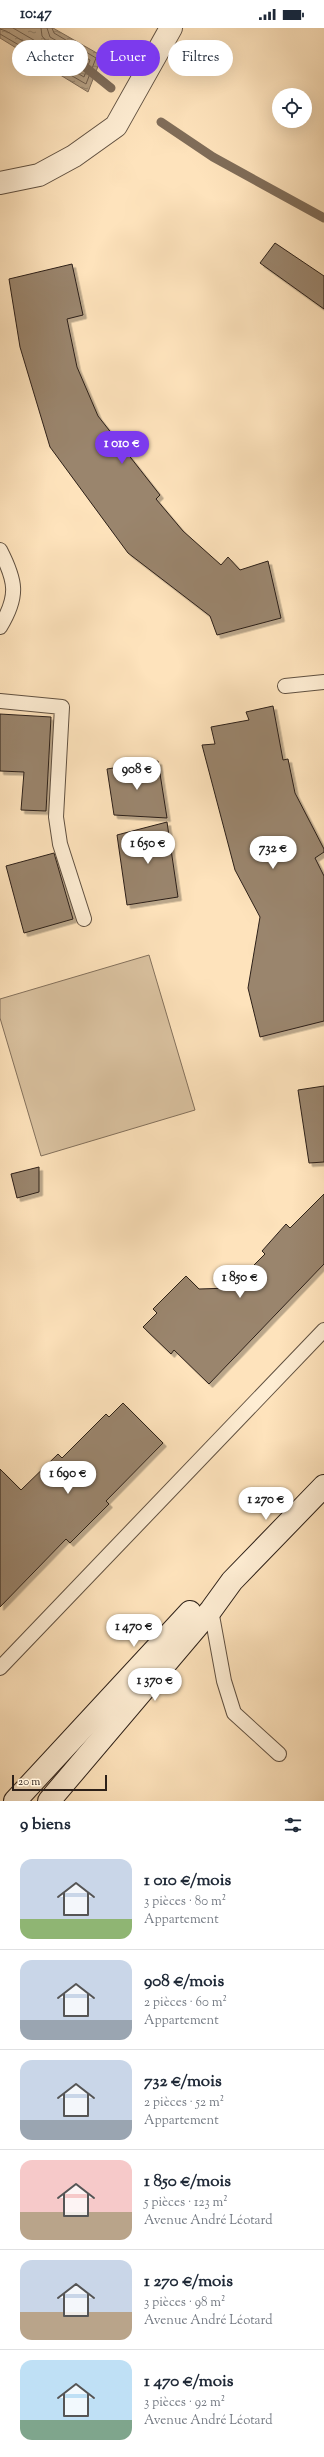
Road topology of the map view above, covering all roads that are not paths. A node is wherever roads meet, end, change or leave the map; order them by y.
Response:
1 (172, 28) edge
2 (0, 183) edge
3 (0, 550) edge
4 (0, 627) edge
5 (324, 682) edge
6 (285, 686) dead end
7 (0, 701) edge
8 (84, 919) dead end
9 (324, 1330) edge
10 (324, 1486) edge
11 (232, 1581) junction
12 (211, 1610) junction
13 (0, 1668) edge
14 (278, 1754) dead end
15 (15, 1801) edge
16 (48, 1801) edge

1 - 2 main road
3 - 4 lane
5 - 6 lane
7 - 8 lane
9 - 13 lane
10 - 11 main road
11 - 12 main road
11 - 15 main road
12 - 14 lane
12 - 16 main road

